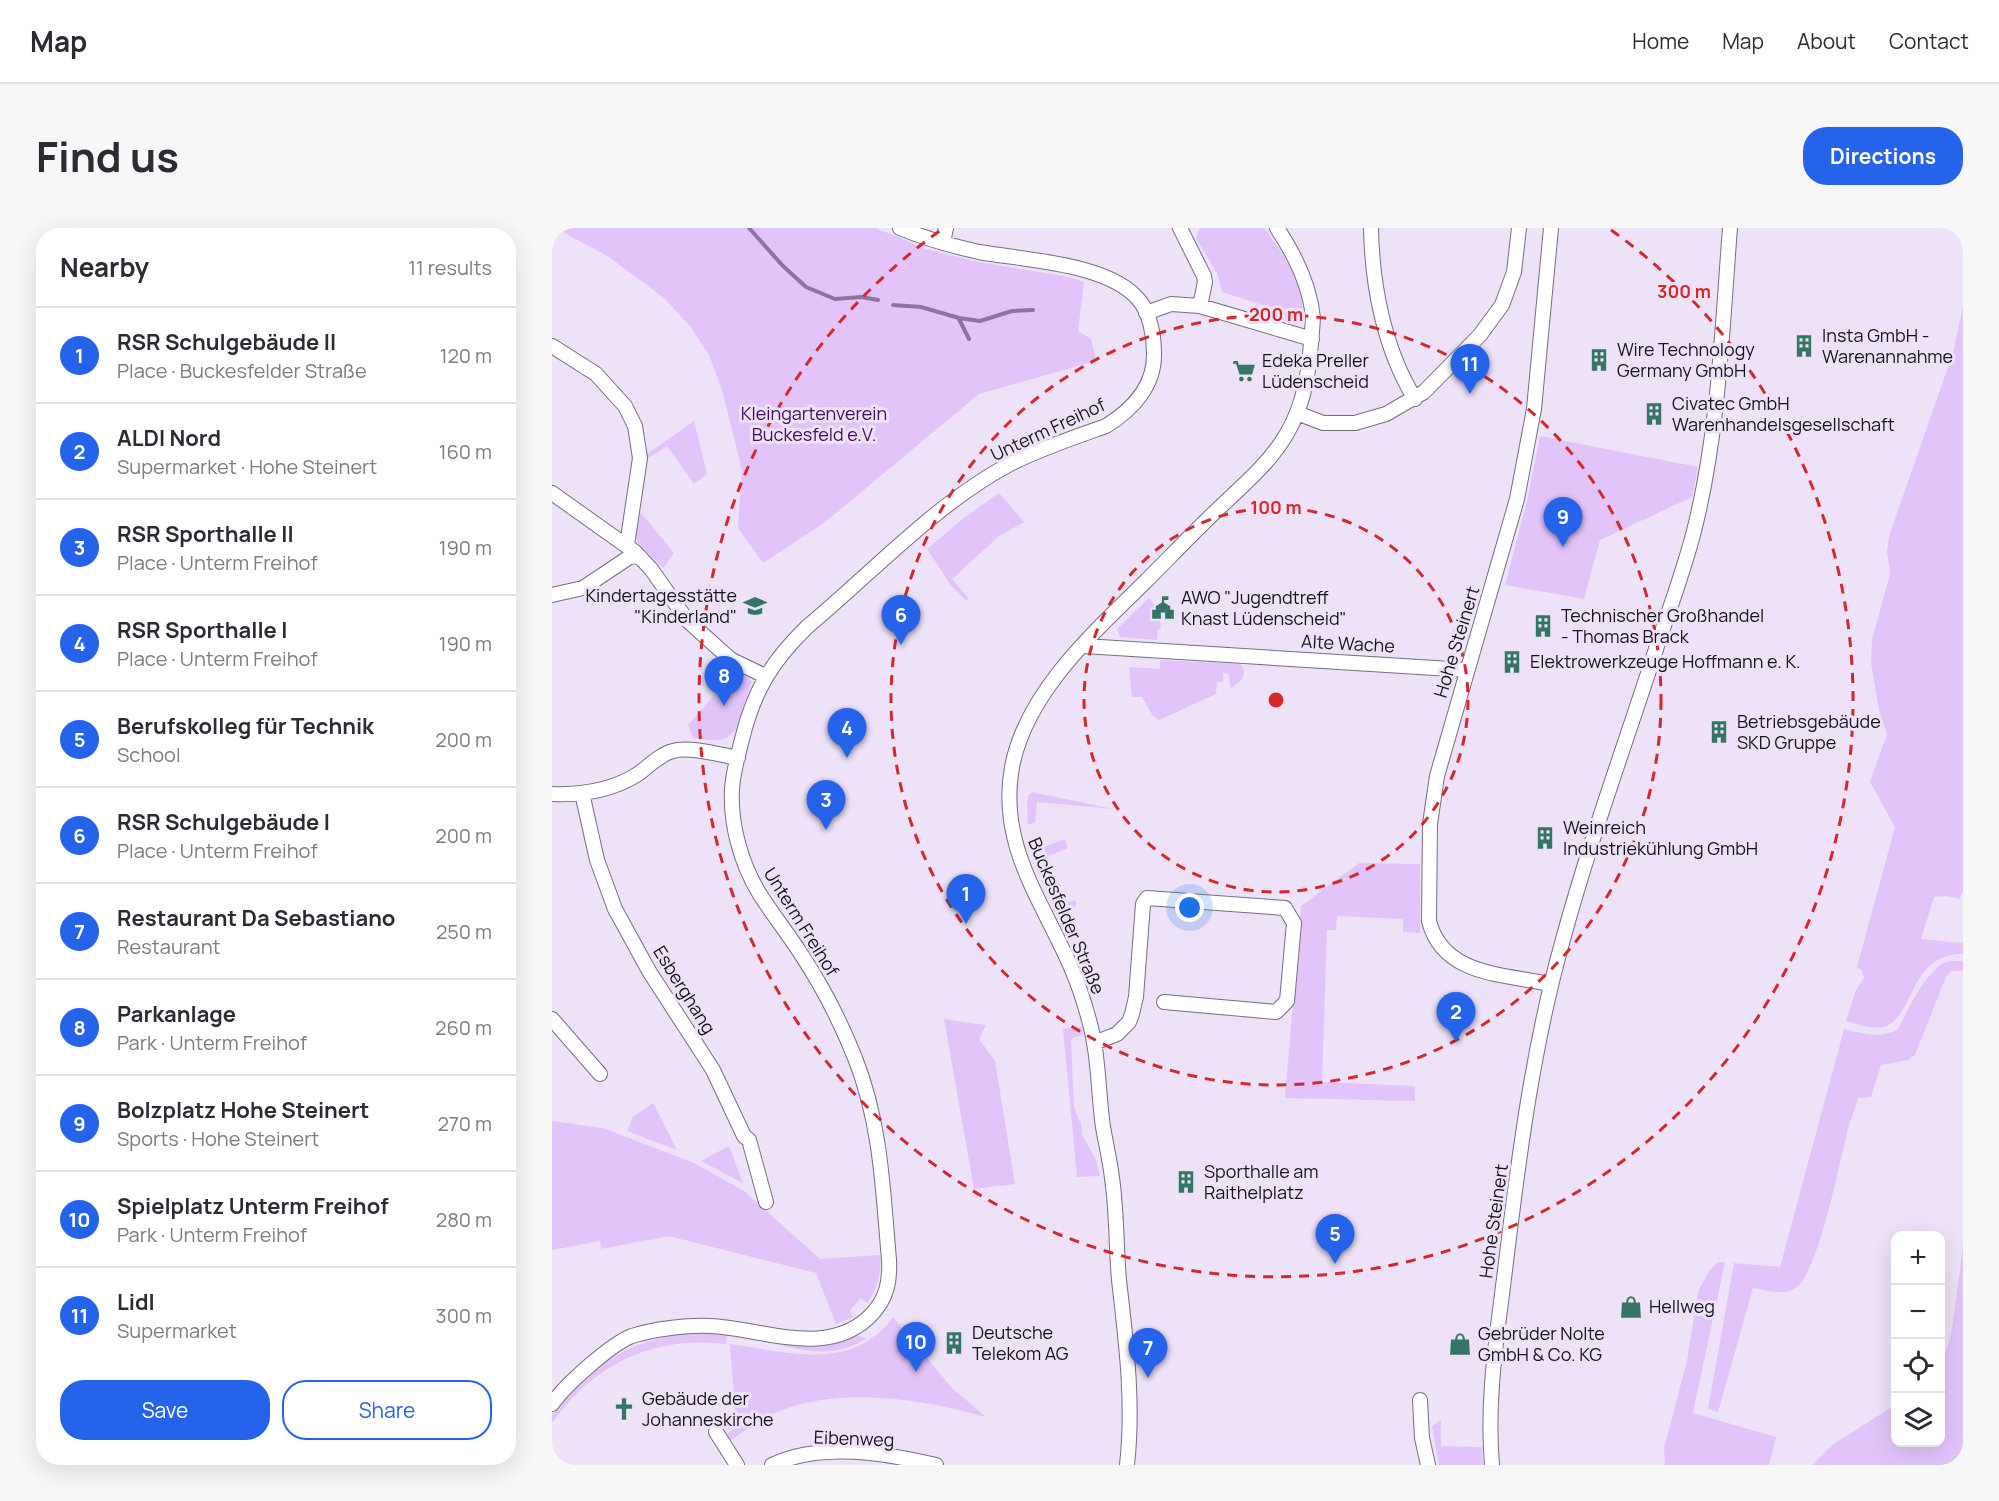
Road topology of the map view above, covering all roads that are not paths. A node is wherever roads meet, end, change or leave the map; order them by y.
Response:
1 (900, 228) edge
2 (946, 228) edge
3 (1180, 228) edge
4 (1277, 228) edge
5 (1371, 228) edge
6 (1519, 228) edge
7 (1551, 228) edge
8 (1730, 228) edge
9 (943, 243) junction
10 (1200, 306) junction
11 (1146, 313) junction
12 (1312, 339) junction
13 (552, 346) edge
14 (1415, 399) junction
15 (1297, 413) junction
16 (552, 493) edge
17 (632, 551) junction
18 (552, 594) edge
19 (1084, 646) junction
20 (1467, 670) junction
21 (765, 676) junction
22 (738, 758) junction
23 (582, 793) junction
24 (552, 794) edge
25 (1550, 984) junction
26 (1164, 1002) dead end
27 (552, 1019) edge
28 (1094, 1043) junction
29 (600, 1074) dead end
30 (766, 1202) dead end
31 (1420, 1400) dead end
32 (552, 1404) edge
33 (716, 1432) dead end
34 (736, 1465) edge
35 (772, 1465) edge
36 (936, 1465) edge
37 (1127, 1465) edge
38 (1428, 1465) edge
39 (1492, 1465) edge

1 - 9 street
2 - 9 street
3 - 10 street
4 - 12 street, Buckesfelder Straße
5 - 14 street
6 - 14 street
7 - 20 street, Hohe Steinert
8 - 25 street, Hohe Steinert
9 - 11 street
10 - 11 street
10 - 12 street
11 - 21 street, Unterm Freihof
12 - 15 street, Buckesfelder Straße
13 - 17 street
14 - 15 street
15 - 19 street, Buckesfelder Straße
16 - 17 street
17 - 18 street
17 - 21 street
19 - 20 street, Alte Wache
19 - 28 street, Buckesfelder Straße
20 - 25 street, Hohe Steinert
21 - 22 street, Unterm Freihof
22 - 23 street
22 - 32 street, Unterm Freihof
23 - 24 street
23 - 30 street, Esberghang
25 - 39 street, Hohe Steinert
26 - 28 street
27 - 29 street
28 - 37 street, Buckesfelder Straße
31 - 38 street
33 - 34 street
35 - 36 street, Eibenweg

